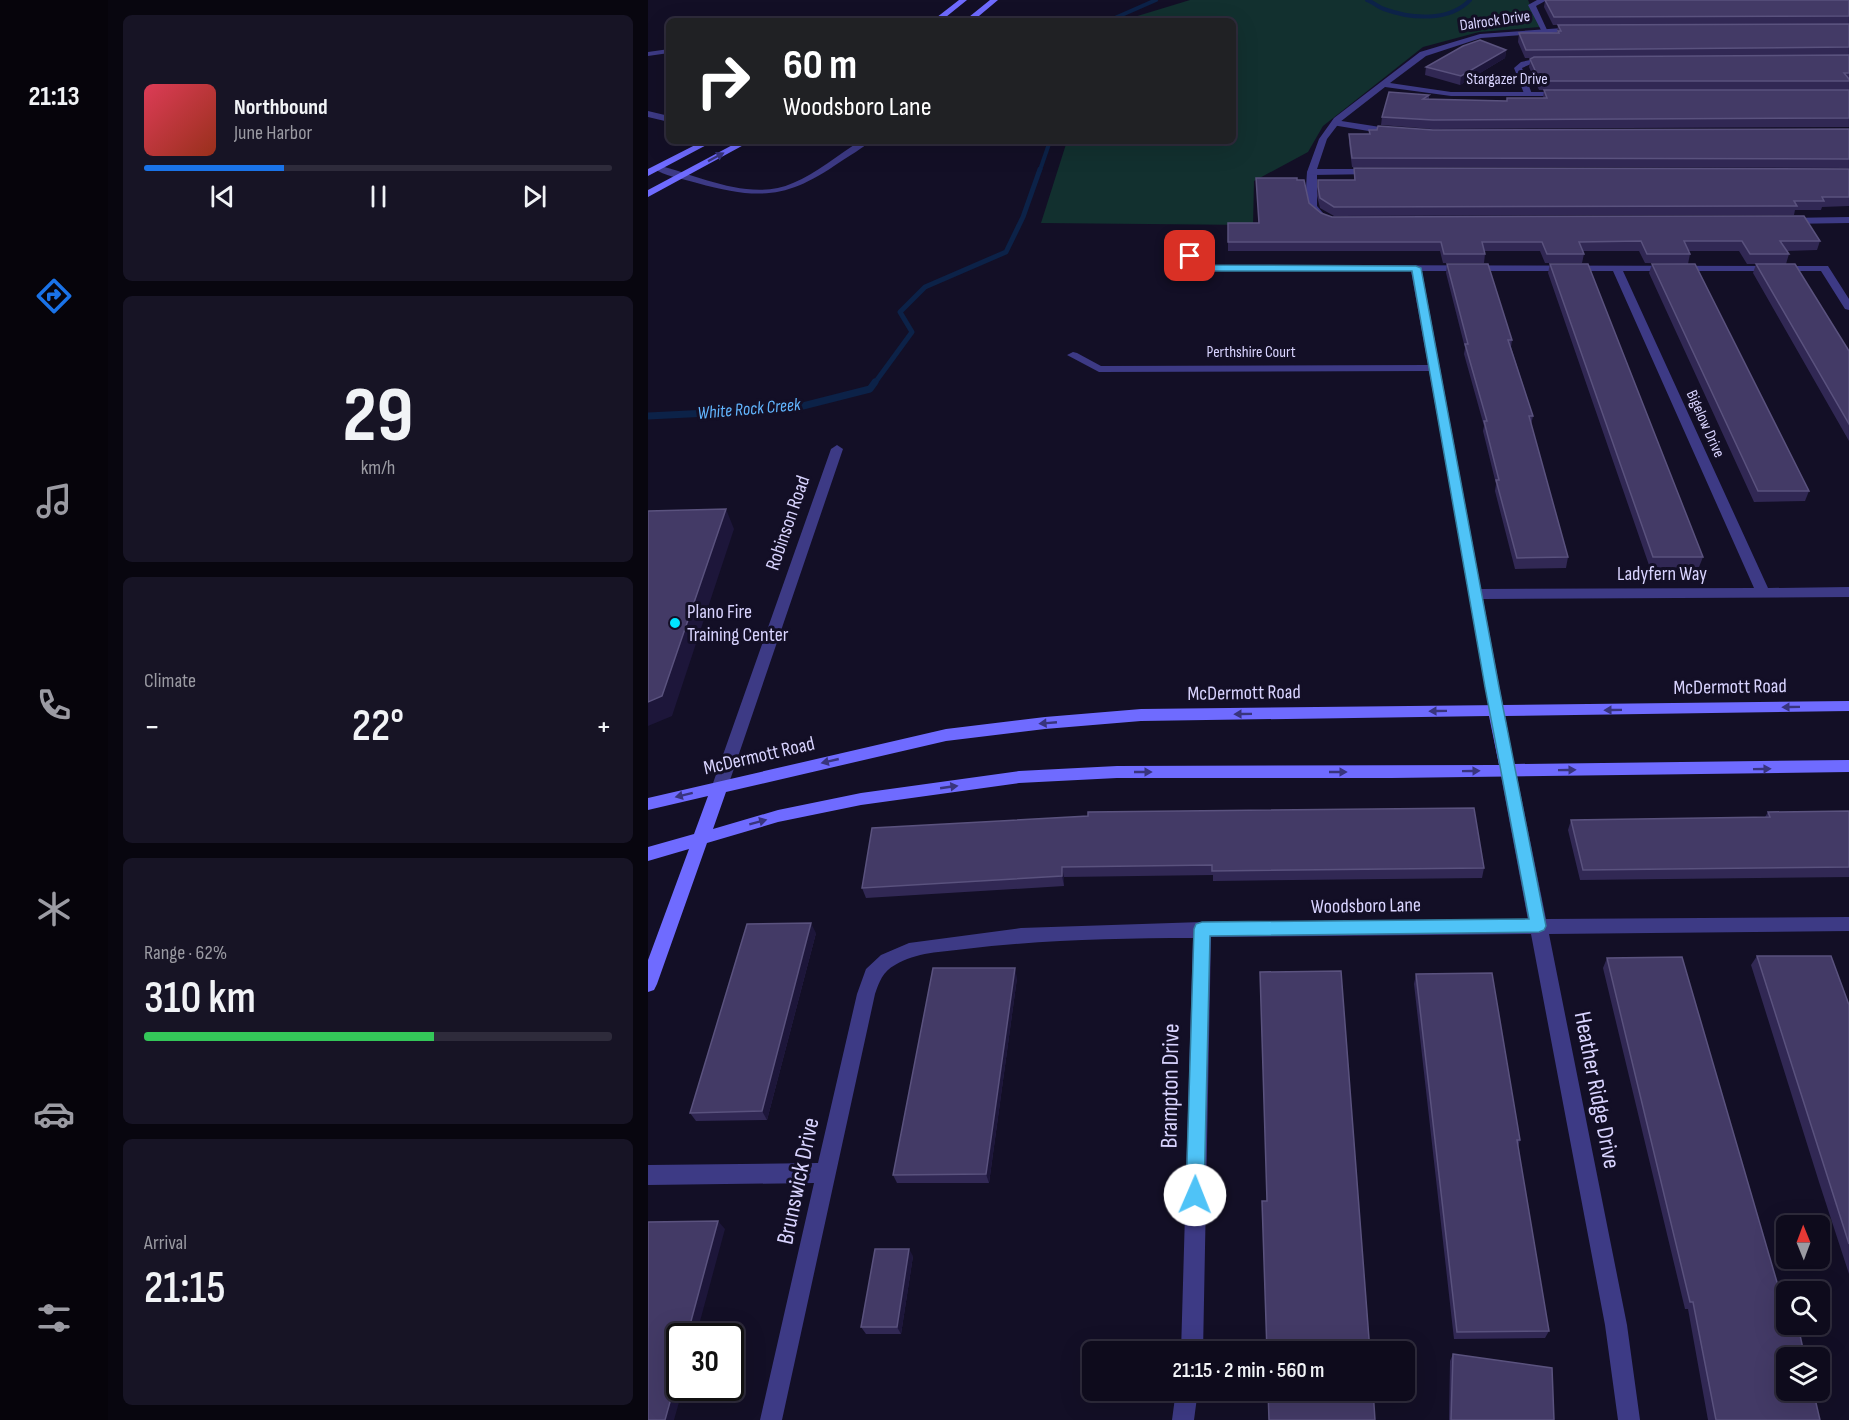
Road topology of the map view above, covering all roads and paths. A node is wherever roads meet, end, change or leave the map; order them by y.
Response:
1 (963, 0) edge
2 (994, 0) edge
3 (1543, 0) edge
4 (940, 18) edge
5 (972, 18) edge
6 (1582, 29) edge
7 (1545, 30) junction
8 (666, 51) edge
9 (648, 54) edge
10 (1556, 60) edge
11 (1381, 84) junction
12 (1528, 94) junction
13 (1576, 94) edge
14 (648, 114) edge
15 (666, 118) edge
16 (1335, 123) junction
17 (1400, 133) edge
18 (704, 144) edge
19 (741, 144) edge
20 (861, 144) edge
21 (658, 168) junction
22 (1312, 172) junction
23 (1384, 172) edge
24 (648, 173) edge
25 (682, 176) junction
26 (648, 194) edge
27 (1849, 220) edge
28 (1332, 221) edge
29 (1778, 221) edge
30 (1190, 256) dead end
31 (1416, 268) junction
32 (1617, 268) junction
33 (1849, 307) edge
34 (1073, 355) dead end
35 (1434, 368) junction
36 (837, 449) dead end
37 (1849, 592) edge
38 (1763, 593) junction
39 (1475, 594) junction
40 (1849, 706) edge
41 (1496, 711) junction
42 (1849, 766) edge
43 (1508, 771) junction
44 (720, 786) junction
45 (648, 804) edge
46 (701, 838) junction
47 (648, 854) edge
48 (1849, 924) edge
49 (1539, 926) junction
50 (1202, 929) junction
51 (887, 960) joint
52 (648, 984) edge
53 (826, 1173) junction
54 (648, 1175) edge
55 (1192, 1341) edge
56 (1186, 1401) edge
57 (771, 1420) edge
58 (1183, 1420) edge
59 (1629, 1420) edge

1 - 4 main road
2 - 5 main road
3 - 7 street
6 - 7 street, Dalrock Drive
7 - 11 street, Dalrock Drive
8 - 9 street
10 - 12 street
11 - 12 street, Stargazer Drive
11 - 16 street, Dalrock Drive
12 - 13 street, Stargazer Drive
14 - 15 street
16 - 17 street
16 - 22 street, Dalrock Drive
18 - 21 main road
25 -> 19 main road
20 - 25 street
21 - 24 main road
21 - 25 street
22 - 23 street
22 - 28 street, Dalrock Drive
25 - 26 main road
27 - 29 street
30 - 31 street
31 - 32 street
31 - 35 street
32 - 33 street
32 - 38 street, Bigelow Drive
34 - 35 street, Perthshire Court
35 - 39 street
36 - 44 street, Robinson Road
37 - 38 street, Ladyfern Way
38 - 39 street, Ladyfern Way
39 - 41 street
40 -> 41 main road, McDermott Road
41 - 43 main road
41 -> 44 main road, McDermott Road
43 -> 42 main road
46 -> 43 main road
43 - 49 street, Heather Ridge Drive
44 -> 45 main road, McDermott Road
44 - 46 main road, Robinson Road
46 - 47 main road
46 - 52 main road, Robinson Road
48 - 49 street, Woodsboro Lane
49 - 50 street, Woodsboro Lane
49 - 59 street, Heather Ridge Drive
50 - 51 street, Woodsboro Lane
50 - 55 street, Brampton Drive
51 - 53 street, Brunswick Drive
53 - 54 street
53 - 57 street, Brunswick Drive
56 - 58 street

